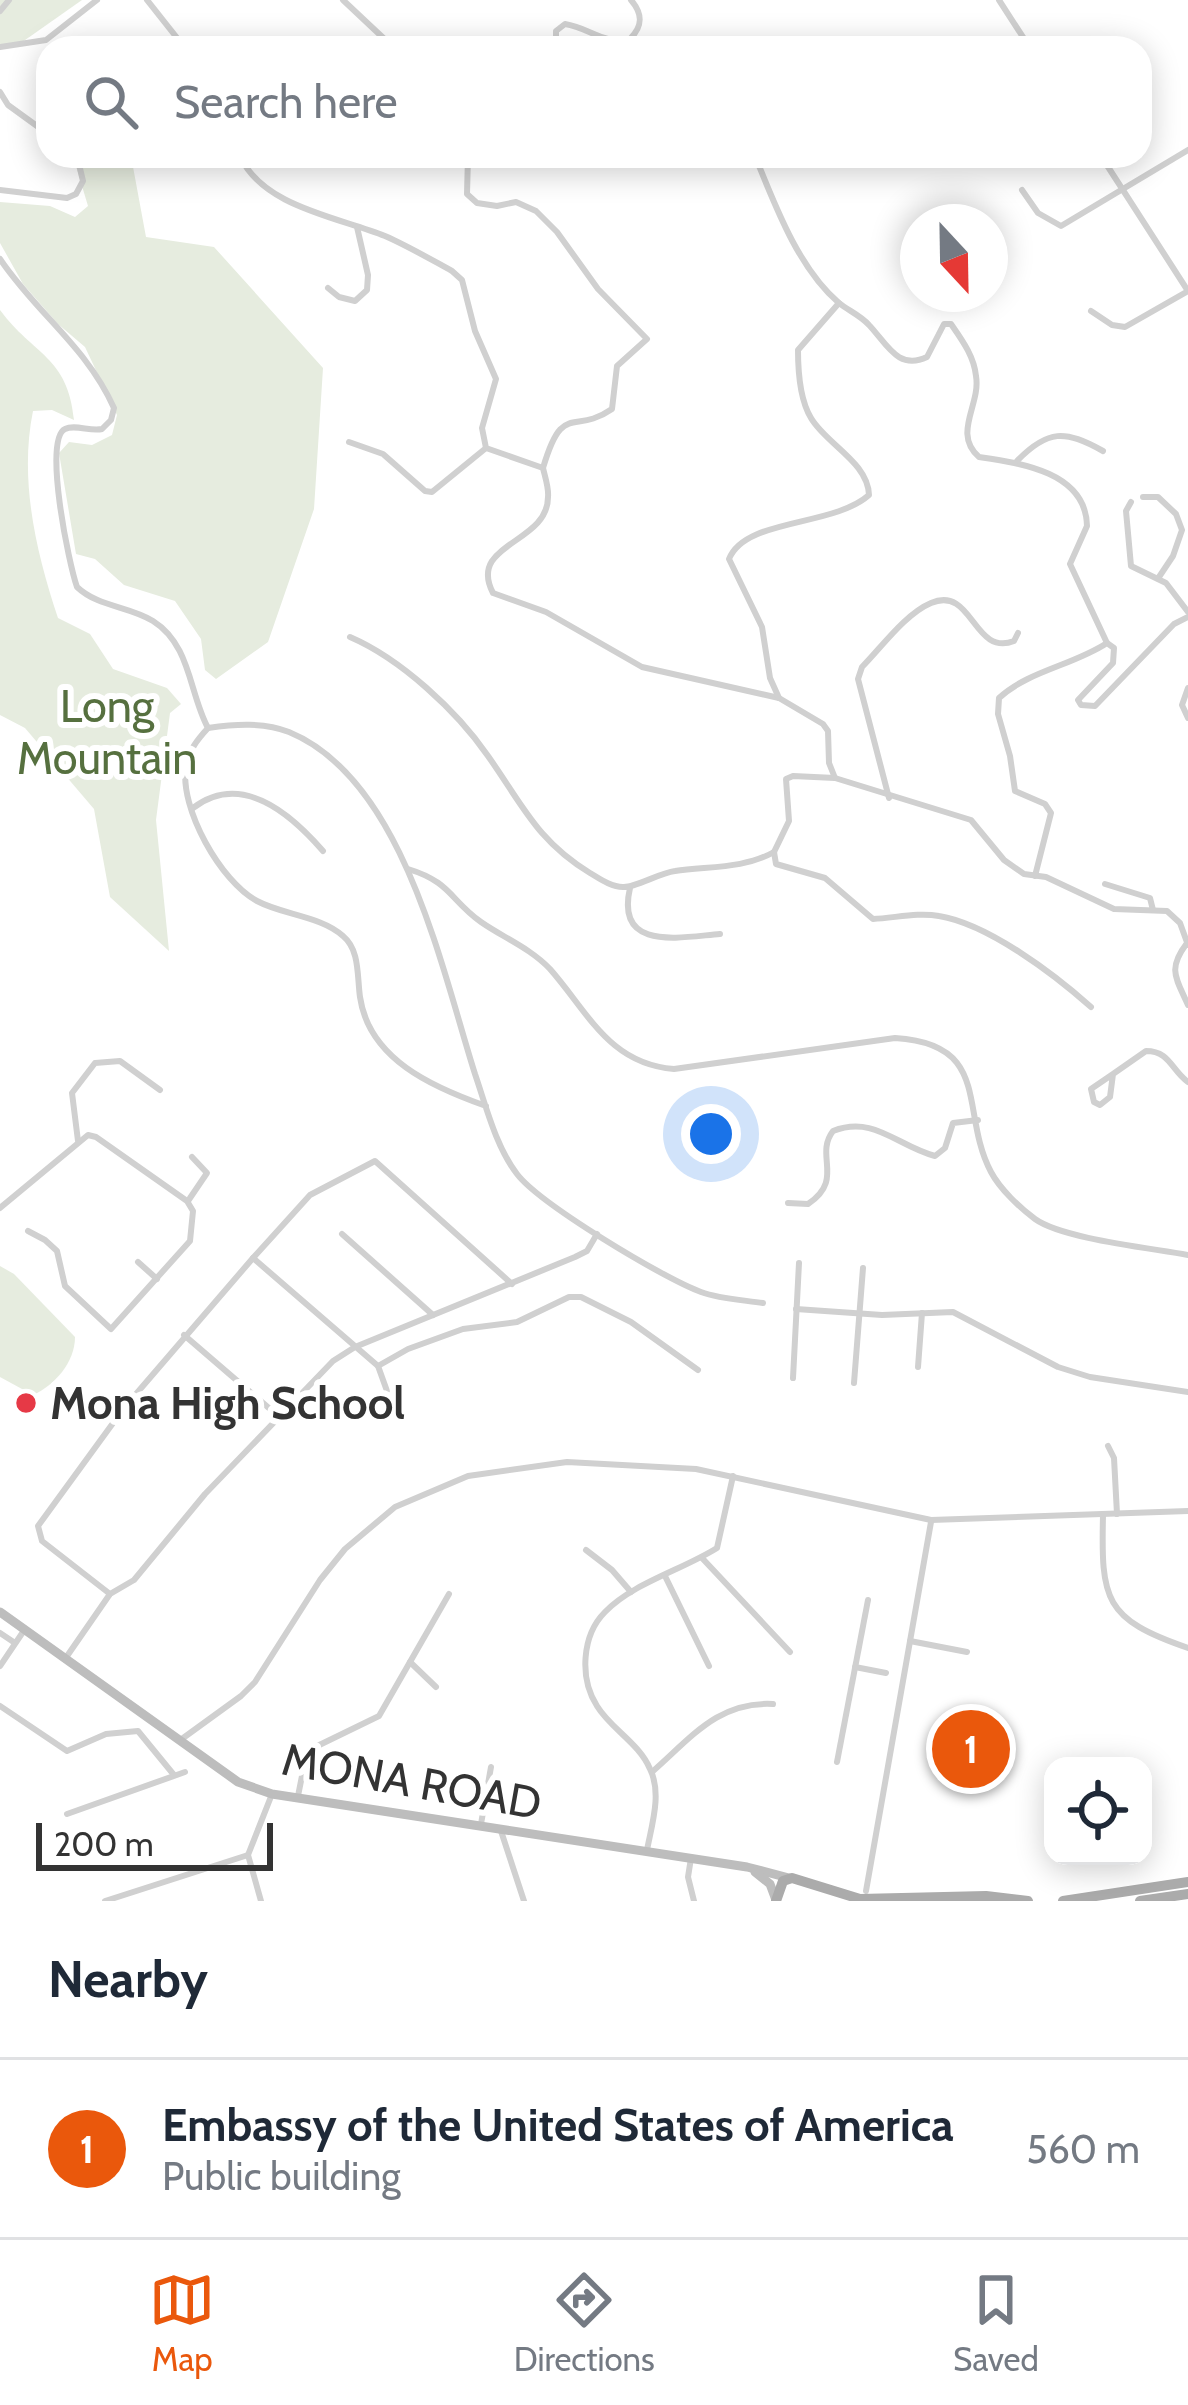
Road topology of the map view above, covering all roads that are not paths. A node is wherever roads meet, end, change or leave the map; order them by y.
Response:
1 (9, 0) edge
2 (97, 0) edge
3 (147, 0) edge
4 (343, 0) edge
5 (631, 0) edge
6 (999, 0) edge
7 (0, 11) edge
8 (51, 36) edge
9 (176, 36) edge
10 (381, 36) edge
11 (556, 36) edge
12 (598, 36) edge
13 (632, 36) edge
14 (1022, 36) edge
15 (36, 42) edge
16 (0, 47) edge
17 (0, 92) edge
18 (36, 125) edge
19 (1188, 150) edge
20 (79, 168) edge
21 (248, 168) edge
22 (468, 168) edge
23 (760, 168) edge
24 (1109, 168) edge
25 (0, 190) edge
26 (1022, 190) dead end
27 (1124, 190) junction
28 (357, 227) junction
29 (0, 260) edge
30 (328, 288) dead end
31 (1188, 291) edge
32 (839, 303) junction
33 (1091, 310) dead end
34 (349, 442) dead end
35 (486, 448) junction
36 (1102, 451) dead end
37 (1016, 462) junction
38 (543, 468) junction
39 (1143, 497) dead end
40 (1131, 502) dead end
41 (1158, 578) junction
42 (1188, 614) edge
43 (1018, 633) dead end
44 (350, 637) dead end
45 (1107, 643) junction
46 (1188, 688) edge
47 (779, 698) junction
48 (1188, 718) edge
49 (208, 728) junction
50 (835, 778) junction
51 (889, 798) junction
52 (193, 808) junction
53 (323, 851) dead end
54 (774, 852) junction
55 (408, 869) junction
56 (1035, 876) junction
57 (1105, 884) dead end
58 (630, 888) junction
59 (1154, 910) junction
60 (719, 934) dead end
61 (1187, 944) edge
62 (1188, 1005) edge
63 (1091, 1007) dead end
64 (1113, 1074) junction
65 (1188, 1082) edge
66 (160, 1090) dead end
67 (486, 1106) junction
68 (978, 1120) junction
69 (78, 1142) junction
70 (192, 1157) dead end
71 (187, 1202) junction
72 (788, 1203) dead end
73 (0, 1208) edge
74 (28, 1232) dead end
75 (342, 1234) dead end
76 (597, 1234) junction
77 (1188, 1255) edge
78 (253, 1258) junction
79 (138, 1262) dead end
80 (799, 1263) dead end
81 (862, 1268) dead end
82 (157, 1279) junction
83 (512, 1284) junction
84 (764, 1303) dead end
85 (796, 1309) junction
86 (859, 1313) junction
87 (922, 1313) junction
88 (433, 1315) junction
89 (184, 1335) junction
90 (355, 1347) junction
91 (379, 1366) junction
92 (918, 1367) dead end
93 (698, 1370) dead end
94 (793, 1378) dead end
95 (854, 1383) dead end
96 (387, 1391) dead end
97 (1188, 1392) edge
98 (278, 1416) junction
99 (1108, 1446) dead end
100 (733, 1476) junction
101 (1188, 1511) edge
102 (1117, 1514) junction
103 (1102, 1515) junction
104 (931, 1520) junction
105 (586, 1550) dead end
106 (701, 1557) junction
107 (665, 1576) junction
108 (110, 1594) junction
109 (449, 1594) dead end
110 (632, 1594) junction
111 (868, 1600) dead end
112 (0, 1612) edge
113 (25, 1629) junction
114 (0, 1633) edge
115 (910, 1641) junction
116 (15, 1643) junction
117 (1188, 1648) edge
118 (790, 1652) dead end
119 (967, 1652) dead end
120 (65, 1659) junction
121 (410, 1662) junction
122 (0, 1666) edge
123 (710, 1666) dead end
124 (855, 1667) junction
125 (886, 1673) dead end
126 (436, 1687) dead end
127 (773, 1704) dead end
128 (0, 1706) edge
129 (178, 1741) junction
130 (836, 1762) dead end
131 (491, 1767) dead end
132 (185, 1772) dead end
133 (652, 1772) junction
134 (174, 1775) junction
135 (272, 1794) junction
136 (298, 1799) junction
137 (68, 1814) dead end
138 (480, 1828) junction
139 (501, 1831) junction
140 (647, 1853) junction
141 (248, 1855) junction
142 (691, 1858) junction
143 (746, 1867) junction
144 (792, 1878) junction
145 (1188, 1884) edge
146 (866, 1891) dead end
147 (1162, 1899) edge
148 (776, 1900) edge
149 (999, 1900) edge
150 (105, 1901) edge
151 (261, 1901) edge
152 (524, 1901) edge
153 (694, 1901) edge
154 (1028, 1901) edge
155 (1063, 1901) edge
156 (1140, 1901) edge

1 - 7 street
2 - 8 street
3 - 9 street
4 - 10 street
5 - 13 street
6 - 14 street
11 - 12 street
15 - 16 street
17 - 18 street
19 - 27 street
20 - 25 street
21 - 28 street
22 - 38 street
23 - 32 street
24 - 27 street
26 - 27 street
27 - 31 street
28 - 30 street
28 - 35 street
29 - 49 street
31 - 33 street
32 - 37 street
32 - 47 street
34 - 35 street
35 - 38 street
36 - 37 street
37 - 45 street
38 - 47 street
39 - 41 street
40 - 41 street
41 - 42 street
42 - 45 street
43 - 51 street
44 - 58 street
45 - 56 street
46 - 48 street
47 - 50 street
49 - 52 street
49 - 55 street
50 - 51 street
50 - 54 street
51 - 56 street
52 - 53 street
52 - 67 street
54 - 58 street
54 - 63 street
55 - 67 street
55 - 68 street
56 - 59 street
57 - 59 street
58 - 60 street
59 - 61 street
61 - 62 street
64 - 64 street
64 - 65 street
66 - 69 street
67 - 76 street
68 - 72 street
68 - 77 street
69 - 71 street
69 - 73 street
70 - 71 street
71 - 82 street
74 - 82 street
75 - 88 street
76 - 83 street
76 - 84 street
78 - 83 street
78 - 89 street
78 - 90 street
79 - 82 street
80 - 85 street
81 - 86 street
83 - 88 street
85 - 86 street
85 - 94 street
86 - 87 street
86 - 95 street
87 - 92 street
87 - 97 street
88 - 90 street
89 - 98 street
89 - 108 street
90 - 91 street
90 - 98 street
91 - 93 street
91 - 96 street
98 - 108 street
99 - 102 street
100 - 104 street
100 - 106 street
100 - 129 street
101 - 102 street
102 - 103 street
103 - 104 street
103 - 117 street
104 - 115 street
105 - 110 street
106 - 107 street
106 - 118 street
107 - 110 street
107 - 123 street
108 - 120 street
109 - 121 street
110 - 133 street
111 - 124 street
112 - 113 street, MONA ROAD
113 - 116 street
113 - 120 street, MONA ROAD
114 - 116 street
115 - 119 street
115 - 146 street
116 - 122 street
120 - 129 street, MONA ROAD
121 - 126 street
121 - 136 street
124 - 125 street
124 - 130 street
127 - 133 street
128 - 134 street
129 - 135 street, MONA ROAD
131 - 138 street
132 - 134 street
133 - 140 street
134 - 137 street
135 - 136 street, MONA ROAD
135 - 141 street
136 - 138 street, MONA ROAD
138 - 139 street, MONA ROAD
139 - 140 street, MONA ROAD
139 - 152 street
140 - 142 street, MONA ROAD
141 - 150 street
141 - 151 street
142 - 143 street, MONA ROAD
142 - 153 street
143 - 144 street, MONA ROAD
143 - 148 street
144 - 148 main road
144 - 149 main road
145 - 147 main road
145 - 155 main road
147 - 156 main road
149 - 154 main road

